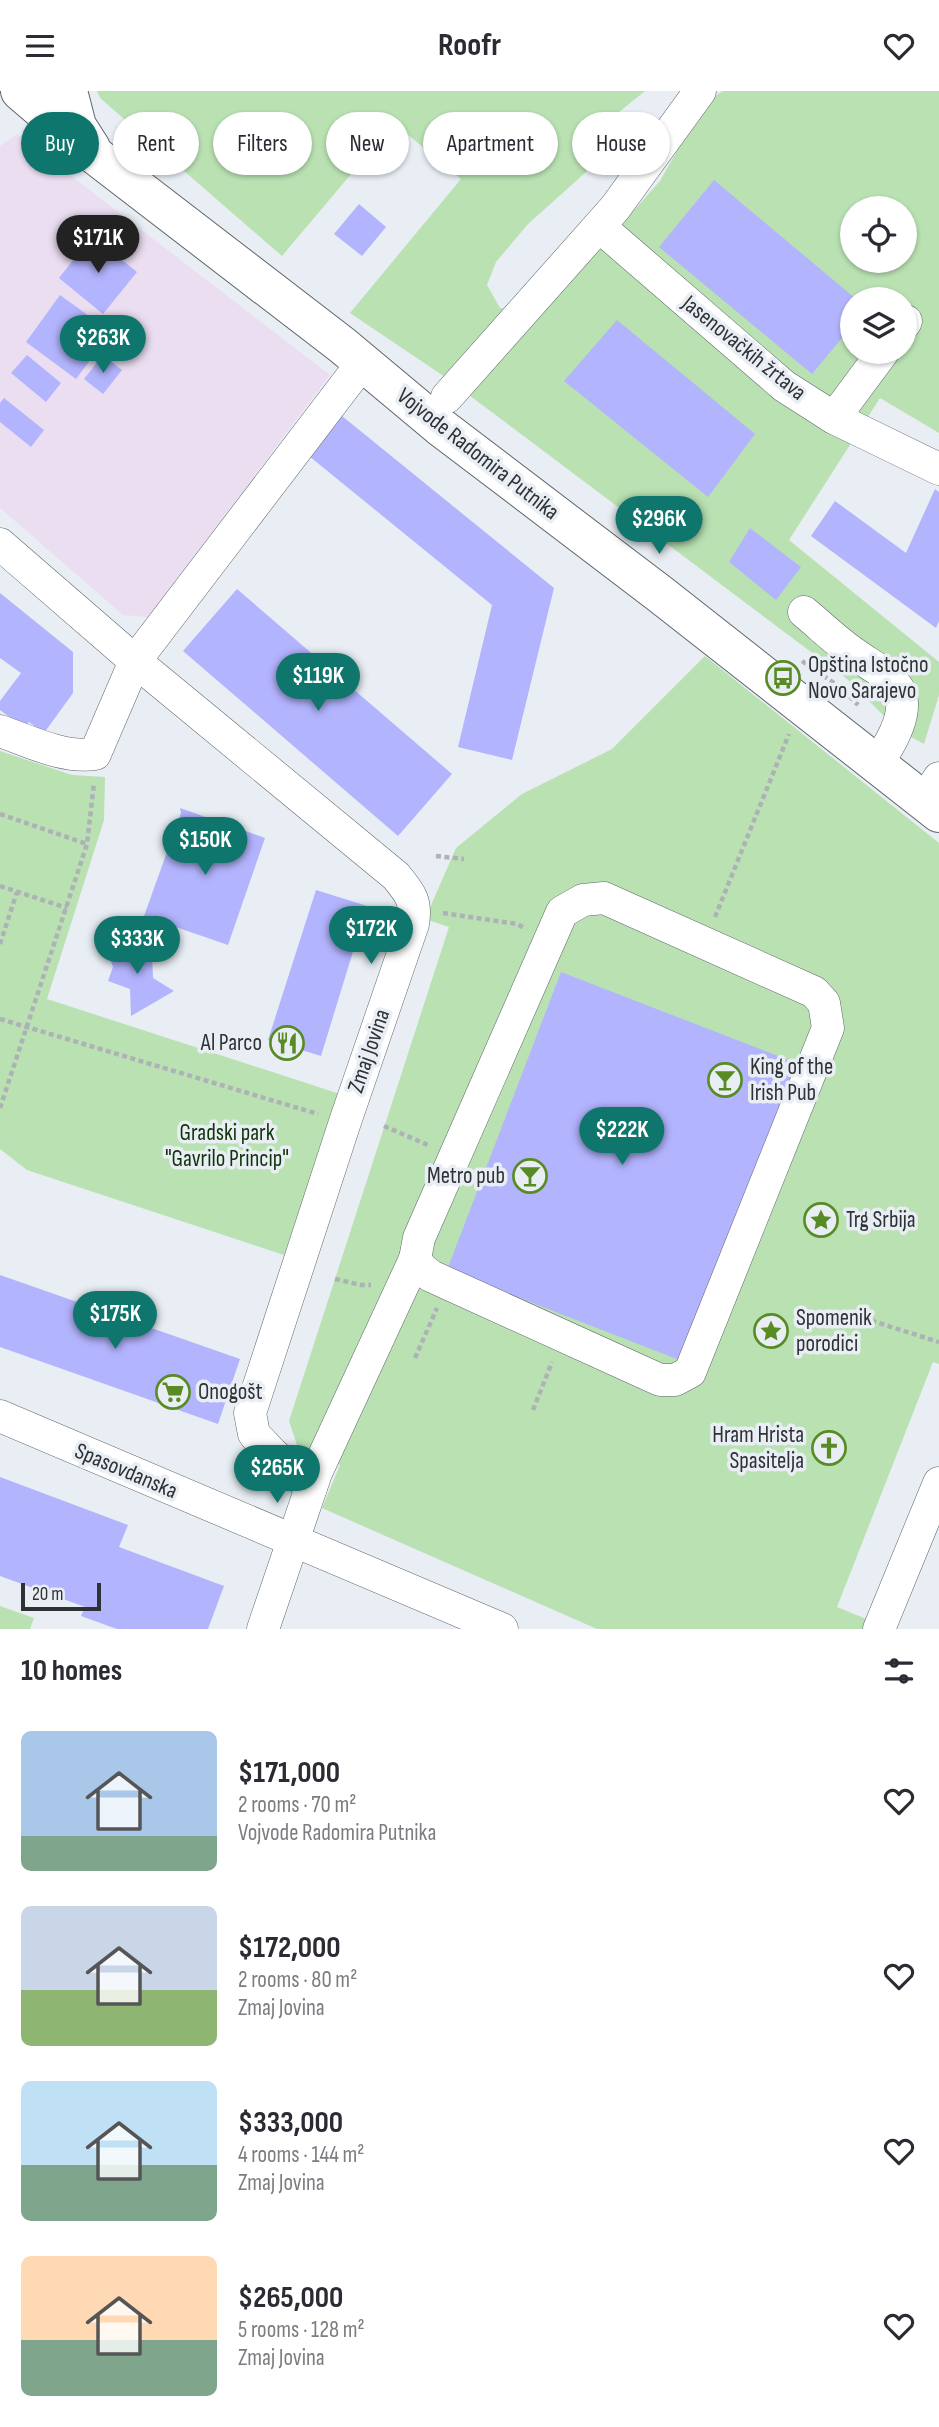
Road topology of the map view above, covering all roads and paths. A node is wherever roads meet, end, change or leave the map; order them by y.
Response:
1 (20, 91) edge
2 (68, 91) edge
3 (700, 91) edge
4 (45, 112) edge
5 (73, 112) edge
6 (99, 158) edge
7 (599, 226) junction
8 (363, 362) junction
9 (874, 364) edge
10 (447, 397) dead end
11 (834, 418) junction
12 (939, 469) edge
13 (0, 544) edge
14 (804, 612) dead end
15 (135, 661) junction
16 (794, 722) dead end
17 (0, 731) edge
18 (95, 754) junction
19 (876, 765) junction
20 (934, 797) edge
21 (0, 814) edge
22 (87, 844) junction
23 (436, 856) dead end
24 (464, 859) dead end
25 (0, 886) edge
26 (17, 892) junction
27 (67, 908) junction
28 (715, 917) dead end
29 (0, 944) edge
30 (0, 1019) edge
31 (26, 1028) junction
32 (0, 1108) edge
33 (345, 1122) junction
34 (384, 1126) dead end
35 (430, 1146) dead end
36 (415, 1259) junction
37 (438, 1307) dead end
38 (847, 1313) dead end
39 (939, 1342) edge
40 (415, 1358) dead end
41 (553, 1360) dead end
42 (533, 1410) dead end
43 (0, 1416) edge
44 (939, 1483) edge
45 (311, 1487) junction
46 (292, 1540) junction
47 (263, 1629) edge
48 (502, 1629) edge
49 (878, 1629) edge

1 - 4 main road, Vojvode Radomira Putnika
2 - 5 main road
3 - 7 street
6 - 8 main road, Vojvode Radomira Putnika
7 - 10 street
7 - 11 street, Jasenovačkih žrtava
8 - 15 street
8 - 19 main road, Vojvode Radomira Putnika
9 - 11 street
11 - 12 street, Jasenovačkih žrtava
13 - 15 street, Zmaj Jovina
14 - 19 street
15 - 18 street
15 - 33 street, Zmaj Jovina
16 - 28 path
17 - 18 street
18 - 22 path
19 - 20 main road, Vojvode Radomira Putnika
21 - 22 path
22 - 27 path
23 - 24 path
25 - 26 path
26 - 27 path
26 - 29 path
27 - 31 path
30 - 31 path
31 - 32 path
31 - 33 path
33 - 45 street, Zmaj Jovina
34 - 35 path
36 - 36 street
36 - 45 street
37 - 40 path
38 - 39 path
41 - 42 path
43 - 46 street, Spasovdanska
44 - 49 street
45 - 46 street
46 - 47 street
46 - 48 street, Spasovdanska

